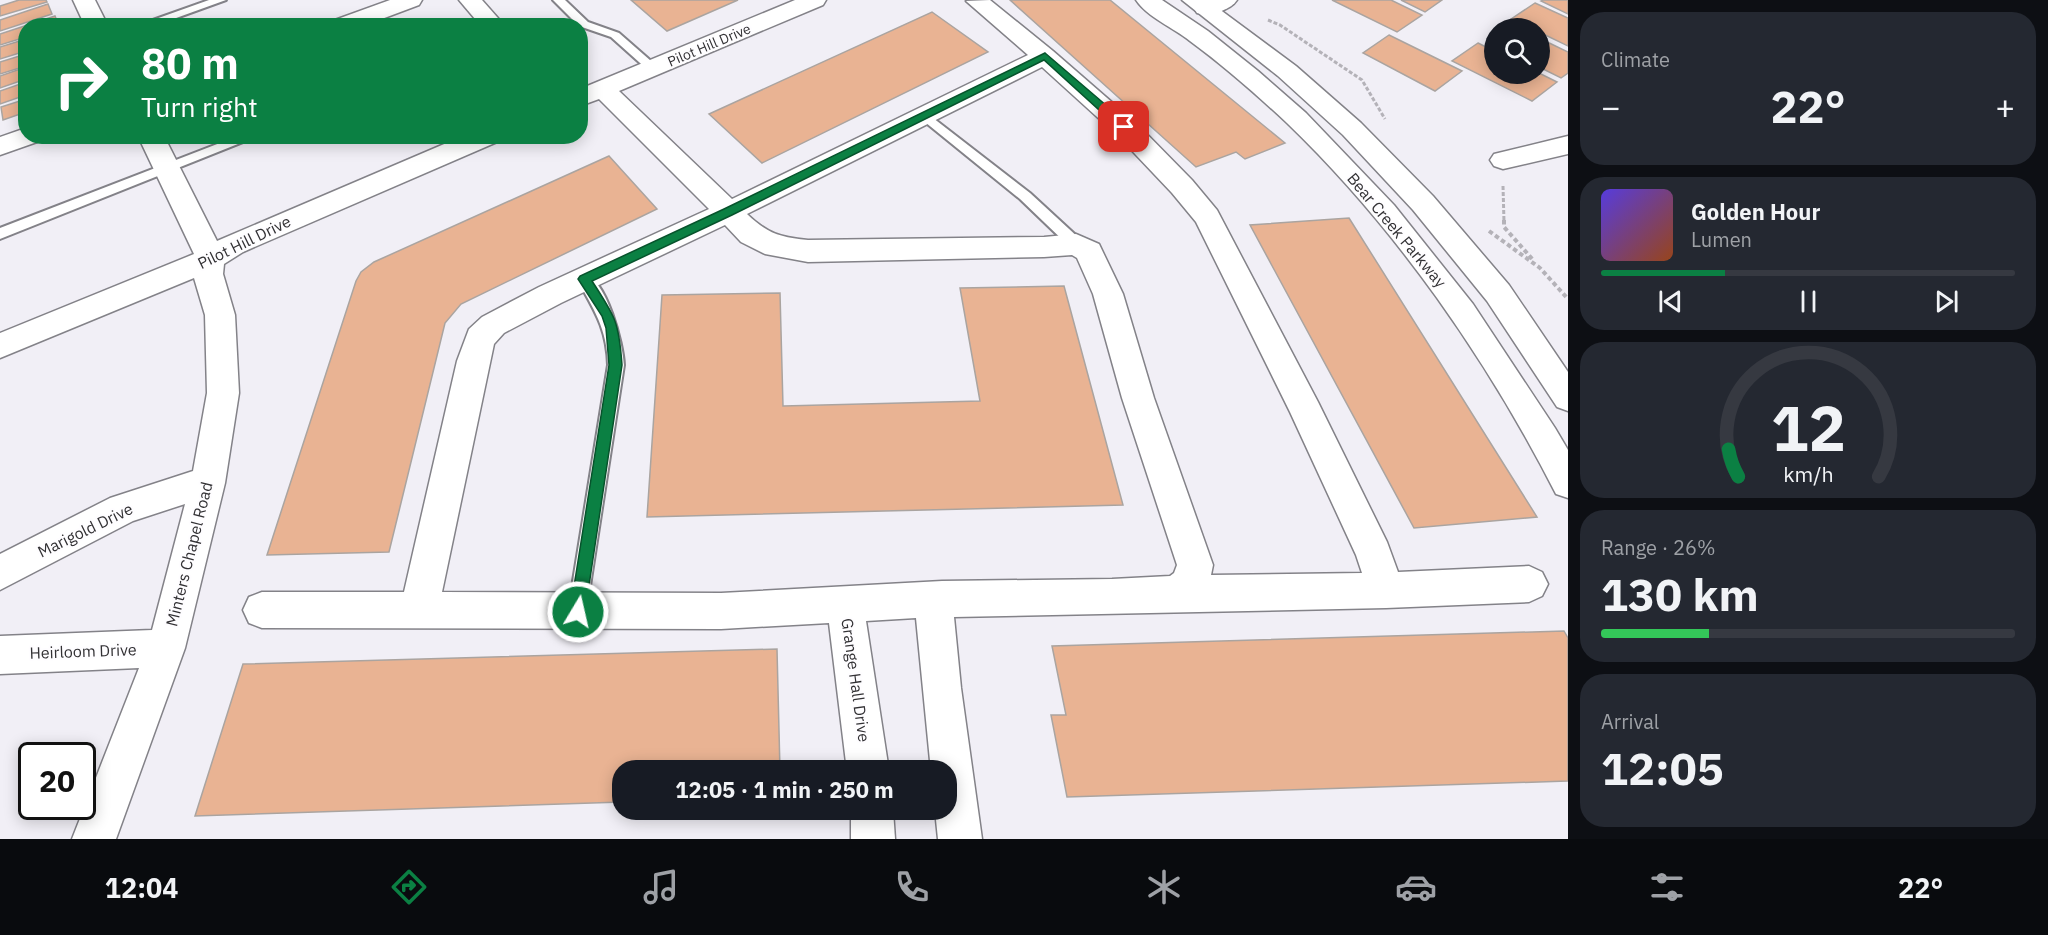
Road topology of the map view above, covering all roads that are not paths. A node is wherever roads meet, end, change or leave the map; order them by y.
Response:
1 (84, 0) edge
2 (220, 0) edge
3 (411, 0) edge
4 (470, 0) edge
5 (559, 0) edge
6 (815, 0) edge
7 (1147, 0) edge
8 (977, 1) edge
9 (1208, 3) edge
10 (93, 18) edge
11 (165, 18) edge
12 (362, 18) edge
13 (487, 18) edge
14 (578, 18) edge
15 (588, 25) edge
16 (1045, 56) junction
17 (653, 68) junction
18 (591, 93) edge
19 (924, 115) junction
20 (18, 140) edge
21 (155, 144) edge
22 (232, 144) edge
23 (469, 144) edge
24 (1568, 145) edge
25 (0, 146) edge
26 (1503, 160) road end
27 (167, 170) junction
28 (728, 212) junction
29 (0, 234) edge
30 (1076, 244) junction
31 (211, 259) junction
32 (584, 279) junction
33 (0, 346) edge
34 (1568, 398) edge
35 (207, 483) junction
36 (1568, 483) edge
37 (0, 573) edge
38 (1529, 584) dead end
39 (1386, 590) junction
40 (1174, 593) junction
41 (938, 600) junction
42 (845, 604) junction
43 (262, 610) dead end
44 (419, 610) junction
45 (578, 612) junction
46 (166, 648) junction
47 (0, 655) edge
48 (866, 760) edge
49 (872, 820) edge
50 (94, 839) edge
51 (873, 839) edge
52 (960, 839) edge

1 - 10 street
2 - 11 lane
3 - 12 street
4 - 13 street
5 - 14 lane
6 - 17 street, Pilot Hill Drive
7 - 36 street, Bear Creek Parkway
8 - 16 street
9 - 34 street, Bear Creek Parkway
15 - 17 lane
16 - 19 street
16 - 39 street
17 - 18 street, Pilot Hill Drive
18 - 28 street, Pilot Hill Drive
19 - 28 street
19 - 30 lane
20 - 25 street
21 - 27 street
22 - 27 lane
23 - 31 street, Pilot Hill Drive
24 - 26 street
27 - 29 lane
27 - 31 street
28 - 30 street, Pilot Hill Drive
28 - 32 street
30 - 40 street
31 - 33 street, Pilot Hill Drive
31 - 35 street, Minters Chapel Road
32 - 44 street
32 - 45 lane
35 - 37 street, Marigold Drive
35 - 46 street, Minters Chapel Road
38 - 39 street, Grange Hall Drive
39 - 40 street, Grange Hall Drive
40 - 41 street, Grange Hall Drive
41 - 42 street, Grange Hall Drive
41 - 52 street
42 - 45 street
42 - 48 street, Grange Hall Drive
43 - 44 street
44 - 45 street
46 - 47 street, Heirloom Drive
46 - 50 street, Minters Chapel Road
49 - 51 street

